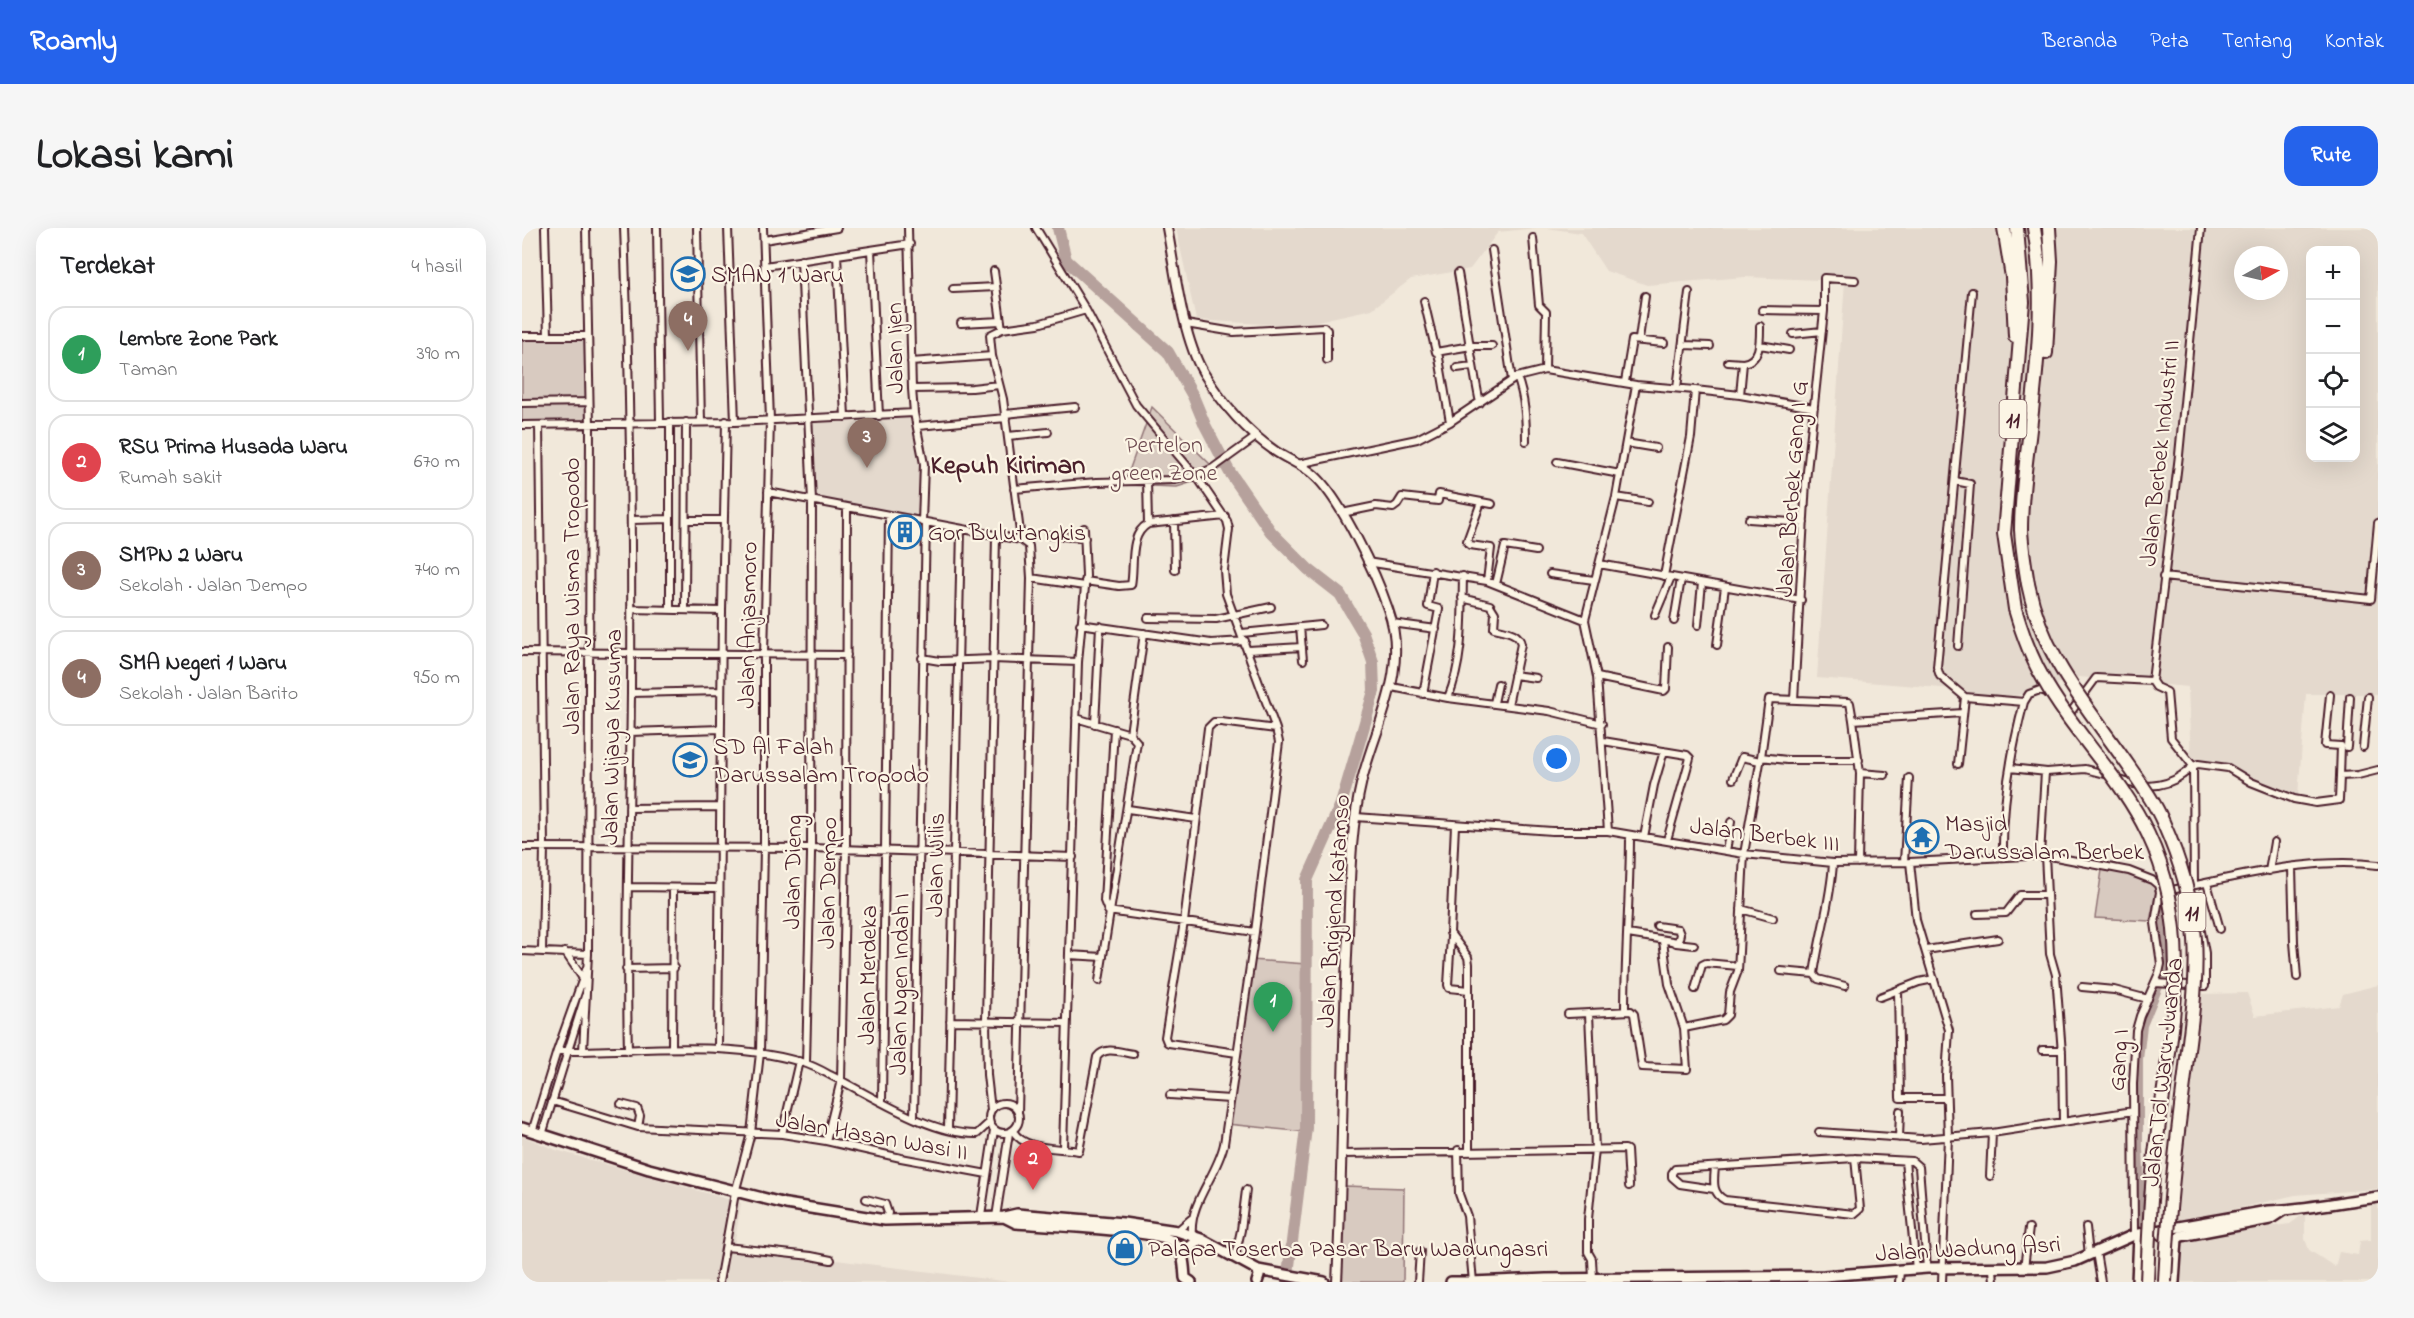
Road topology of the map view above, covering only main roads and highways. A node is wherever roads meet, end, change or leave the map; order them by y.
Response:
1 (2004, 228) edge
2 (2017, 228) edge
3 (2034, 228) edge
4 (2049, 228) edge
5 (2007, 481) junction
6 (2022, 496) junction
7 (522, 1128) edge
8 (2378, 1197) edge
9 (2282, 1211) junction
10 (1000, 1217) junction
11 (2157, 1233) junction
12 (2137, 1235) junction
13 (1197, 1237) junction
14 (2176, 1239) junction
15 (1183, 1256) junction
16 (1258, 1270) junction
17 (1857, 1278) edge
18 (1767, 1279) edge
19 (1665, 1280) edge
20 (1187, 1281) edge
21 (1257, 1282) edge
22 (1324, 1282) edge
23 (1451, 1282) edge
24 (1471, 1282) edge
25 (2137, 1282) edge
26 (2147, 1282) edge
27 (2165, 1282) edge
28 (2174, 1282) edge

1 - 5 highway
2 - 5 highway, Jalan Tol Waru–Juanda / 11
3 - 6 highway, Jalan Tol Waru–Juanda / 11
4 - 6 highway
5 - 26 highway, Jalan Tol Waru–Juanda / 11, bridge
6 - 27 highway, Jalan Tol Waru–Juanda / 11, bridge
7 - 10 main road
8 - 9 main road
9 - 11 main road, Jalan Wadung Asri
9 - 14 main road
10 - 13 main road
10 - 15 main road
11 - 12 main road, Jalan Wadung Asri
11 - 14 main road
12 - 17 main road, Jalan Wadung Asri
12 - 25 main road
13 - 15 main road
13 - 16 main road
14 - 28 main road
15 - 20 main road
16 - 21 main road
16 - 22 main road
17 - 18 main road, Jalan Wadung Asri
18 - 19 main road, Jalan Wadung Asri
19 - 24 main road, Jalan Wadung Asri
23 - 24 main road, Jalan Wadung Asri

